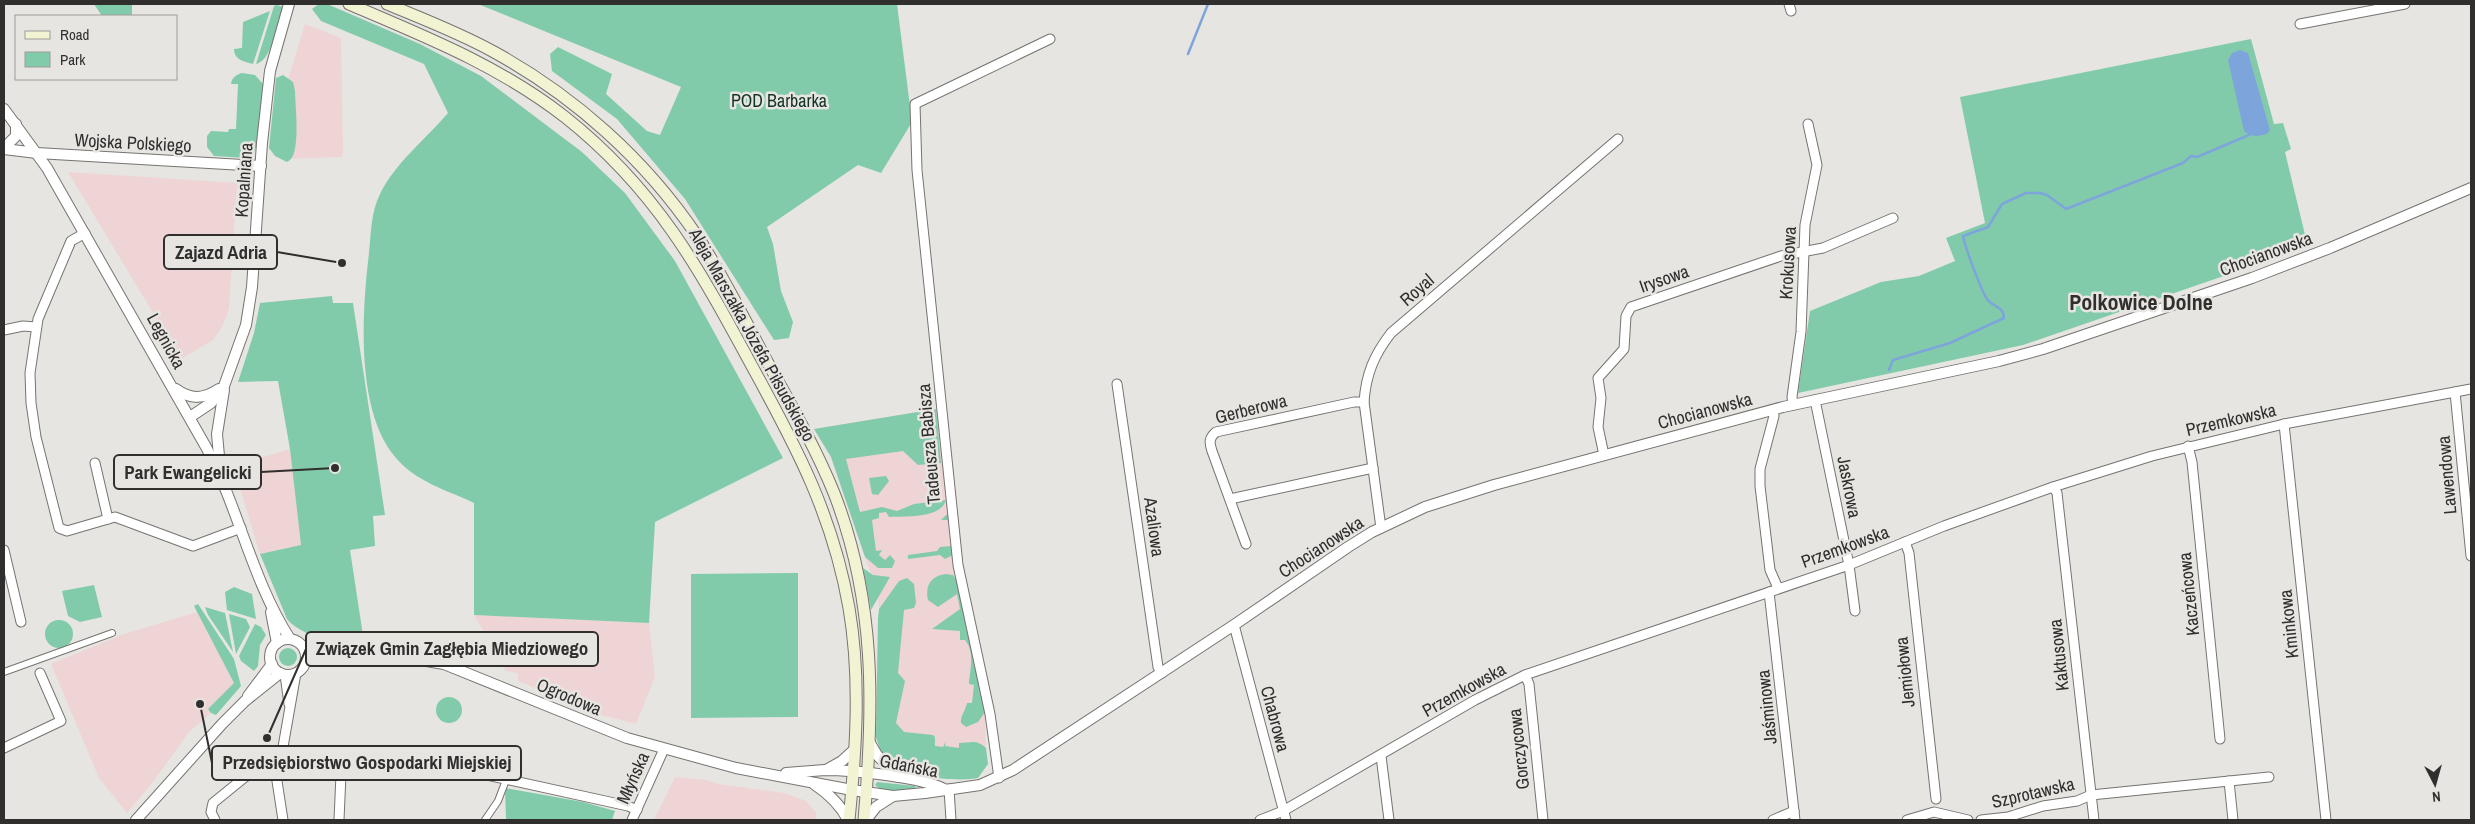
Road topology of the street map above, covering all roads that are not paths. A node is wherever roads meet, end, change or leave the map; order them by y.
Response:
1 (289, 4) edge
2 (349, 4) edge
3 (387, 4) edge
4 (2405, 4) edge
5 (2300, 24) dead end
6 (1050, 39) dead end
7 (4, 109) edge
8 (16, 124) junction
9 (1808, 124) dead end
10 (1618, 139) dead end
11 (4, 149) edge
12 (38, 153) junction
13 (261, 166) junction
14 (2471, 188) edge
15 (1893, 218) dead end
16 (85, 233) junction
17 (1804, 254) junction
18 (36, 327) junction
19 (4, 330) edge
20 (1117, 384) dead end
21 (173, 386) junction
22 (224, 386) junction
23 (2471, 389) edge
24 (2455, 392) junction
25 (1815, 400) junction
26 (1364, 402) junction
27 (1793, 405) junction
28 (1773, 410) junction
29 (190, 417) junction
30 (2284, 424) junction
31 (2188, 446) junction
32 (1604, 455) junction
33 (95, 463) dead end
34 (1373, 468) junction
35 (222, 478) junction
36 (2053, 487) junction
37 (1230, 498) junction
38 (108, 519) junction
39 (241, 528) junction
40 (1381, 528) junction
41 (1905, 542) junction
42 (1246, 544) dead end
43 (4, 550) edge
44 (2471, 556) edge
45 (1849, 565) junction
46 (1778, 588) junction
47 (1769, 592) junction
48 (270, 606) junction
49 (1855, 611) dead end
50 (22, 622) dead end
51 (1234, 625) junction
52 (112, 633) dead end
53 (290, 639) junction
54 (277, 643) junction
55 (306, 656) junction
56 (272, 664) junction
57 (4, 672) edge
58 (40, 673) dead end
59 (296, 673) junction
60 (1162, 673) junction
61 (282, 674) junction
62 (1525, 675) junction
63 (245, 701) junction
64 (290, 709) junction
65 (2220, 739) dead end
66 (870, 743) junction
67 (4, 748) edge
68 (664, 749) junction
69 (854, 750) junction
70 (342, 752) junction
71 (1381, 756) junction
72 (280, 764) junction
73 (826, 770) junction
74 (767, 773) junction
75 (852, 773) junction
76 (867, 774) junction
77 (898, 777) junction
78 (2269, 777) dead end
79 (999, 778) junction
80 (506, 780) junction
81 (2229, 781) junction
82 (811, 782) junction
83 (946, 789) junction
84 (852, 790) junction
85 (867, 792) junction
86 (2091, 795) junction
87 (893, 796) junction
88 (1936, 799) dead end
89 (637, 810) junction
90 (1283, 811) junction
91 (1795, 816) edge
92 (136, 820) edge
93 (215, 820) edge
94 (283, 820) edge
95 (339, 820) edge
96 (485, 820) edge
97 (632, 820) edge
98 (848, 820) edge
99 (865, 820) edge
100 (952, 820) edge
101 (1260, 820) edge
102 (1286, 820) edge
103 (1389, 820) edge
104 (1543, 820) edge
105 (1772, 820) edge
106 (1907, 820) edge
107 (1968, 820) edge
108 (1982, 820) edge
109 (2094, 820) edge
110 (2233, 820) edge
111 (2326, 820) edge

1 - 13 street, Kopalniana
2 - 69 main road, Aleja Marszałka Józefa Piłsudskiego
3 - 66 main road, Aleja Marszałka Józefa Piłsudskiego
4 - 5 street
6 - 79 street, Tadeusza Babisza
7 - 8 street, Legnicka
8 - 11 street
8 - 12 street, Legnicka
9 - 17 street, Krokusowa
10 - 26 street, Royal
11 - 12 street, Wojska Polskiego
12 - 13 street, Wojska Polskiego
12 - 16 street, Legnicka
13 - 22 street, Kopalniana
14 - 25 street, Chocianowska
15 - 17 street
16 - 18 street
16 - 21 street, Legnicka
17 - 27 street, Krokusowa
17 - 32 street, Irysowa
18 - 19 street
18 - 38 street
20 - 60 street, Azaliowa
21 - 22 street
21 - 29 street, Legnicka
22 - 29 street, Kopalniana
22 - 35 street
23 - 24 street, Przemkowska
24 - 30 street, Przemkowska
24 - 44 street, Lawendowa
25 - 27 street, Chocianowska
25 - 45 street, Jaskrowa
26 - 34 street, Royal
26 - 37 street, Gerberowa
27 - 28 street, Chocianowska
28 - 32 street, Chocianowska
28 - 46 street
29 - 35 street, Legnicka
30 - 31 street, Przemkowska
30 - 111 street, Kminkowa
31 - 36 street, Przemkowska
31 - 65 street, Kaczeńcowa
32 - 40 street, Chocianowska
33 - 38 street
34 - 37 street
34 - 40 street, Royal
35 - 39 street, Legnicka
36 - 41 street, Przemkowska
36 - 86 street, Kaktusowa
37 - 42 street, Gerberowa
38 - 39 street
39 - 48 street, Legnicka
40 - 51 street, Chocianowska
41 - 45 street, Przemkowska
41 - 88 street, Jemiołowa
43 - 50 street
45 - 46 street, Przemkowska
45 - 49 street, Jaskrowa
46 - 47 street, Przemkowska
47 - 62 street, Przemkowska
47 - 91 street, Jaśminowa
48 - 53 street, Legnicka
48 - 54 street, Legnicka
51 - 60 street, Chocianowska
51 - 90 street, Chabrowa
52 - 57 street
53 - 54 street
53 - 55 street
54 - 56 street
55 - 59 street
55 - 68 street, Ogrodowa
56 - 61 street
56 - 63 street
58 - 67 street
59 - 61 street
59 - 64 street
60 - 79 street, Chocianowska
61 - 63 street
61 - 64 street
62 - 71 street, Przemkowska
62 - 104 street, Gorczycowa
63 - 92 street
64 - 72 street
66 - 76 main road, Aleja Marszałka Józefa Piłsudskiego
66 - 77 street
68 - 74 street, Ogrodowa
68 - 89 street, Młyńska
69 - 73 street
69 - 75 main road, Aleja Marszałka Józefa Piłsudskiego
70 - 72 street
70 - 80 street
70 - 95 street
71 - 90 street, Przemkowska
71 - 103 street
72 - 93 street
72 - 94 street
73 - 74 street, Ogrodowa
73 - 75 street, Ogrodowa
74 - 82 street, Ogrodowa
75 - 76 street, Ogrodowa
75 - 84 main road, Aleja Marszałka Józefa Piłsudskiego
76 - 77 street, Gdańska
76 - 85 main road, Aleja Marszałka Józefa Piłsudskiego
77 - 83 street, Gdańska
78 - 81 street, Szprotawska
79 - 83 street, Gdańska
80 - 89 street
80 - 96 street
81 - 86 street, Szprotawska
81 - 110 street
82 - 84 street, Ogrodowa
82 - 98 street
83 - 87 street, Gdańska
83 - 100 street
84 - 85 street, Gdańska
84 - 98 main road, Aleja Marszałka Józefa Piłsudskiego
85 - 87 street, Gdańska
85 - 99 main road, Aleja Marszałka Józefa Piłsudskiego
86 - 108 street, Szprotawska
86 - 109 street, Kaktusowa
87 - 99 street
89 - 97 street, Młyńska
90 - 101 street, Przemkowska
90 - 102 street, Chabrowa
91 - 105 street
106 - 107 street

